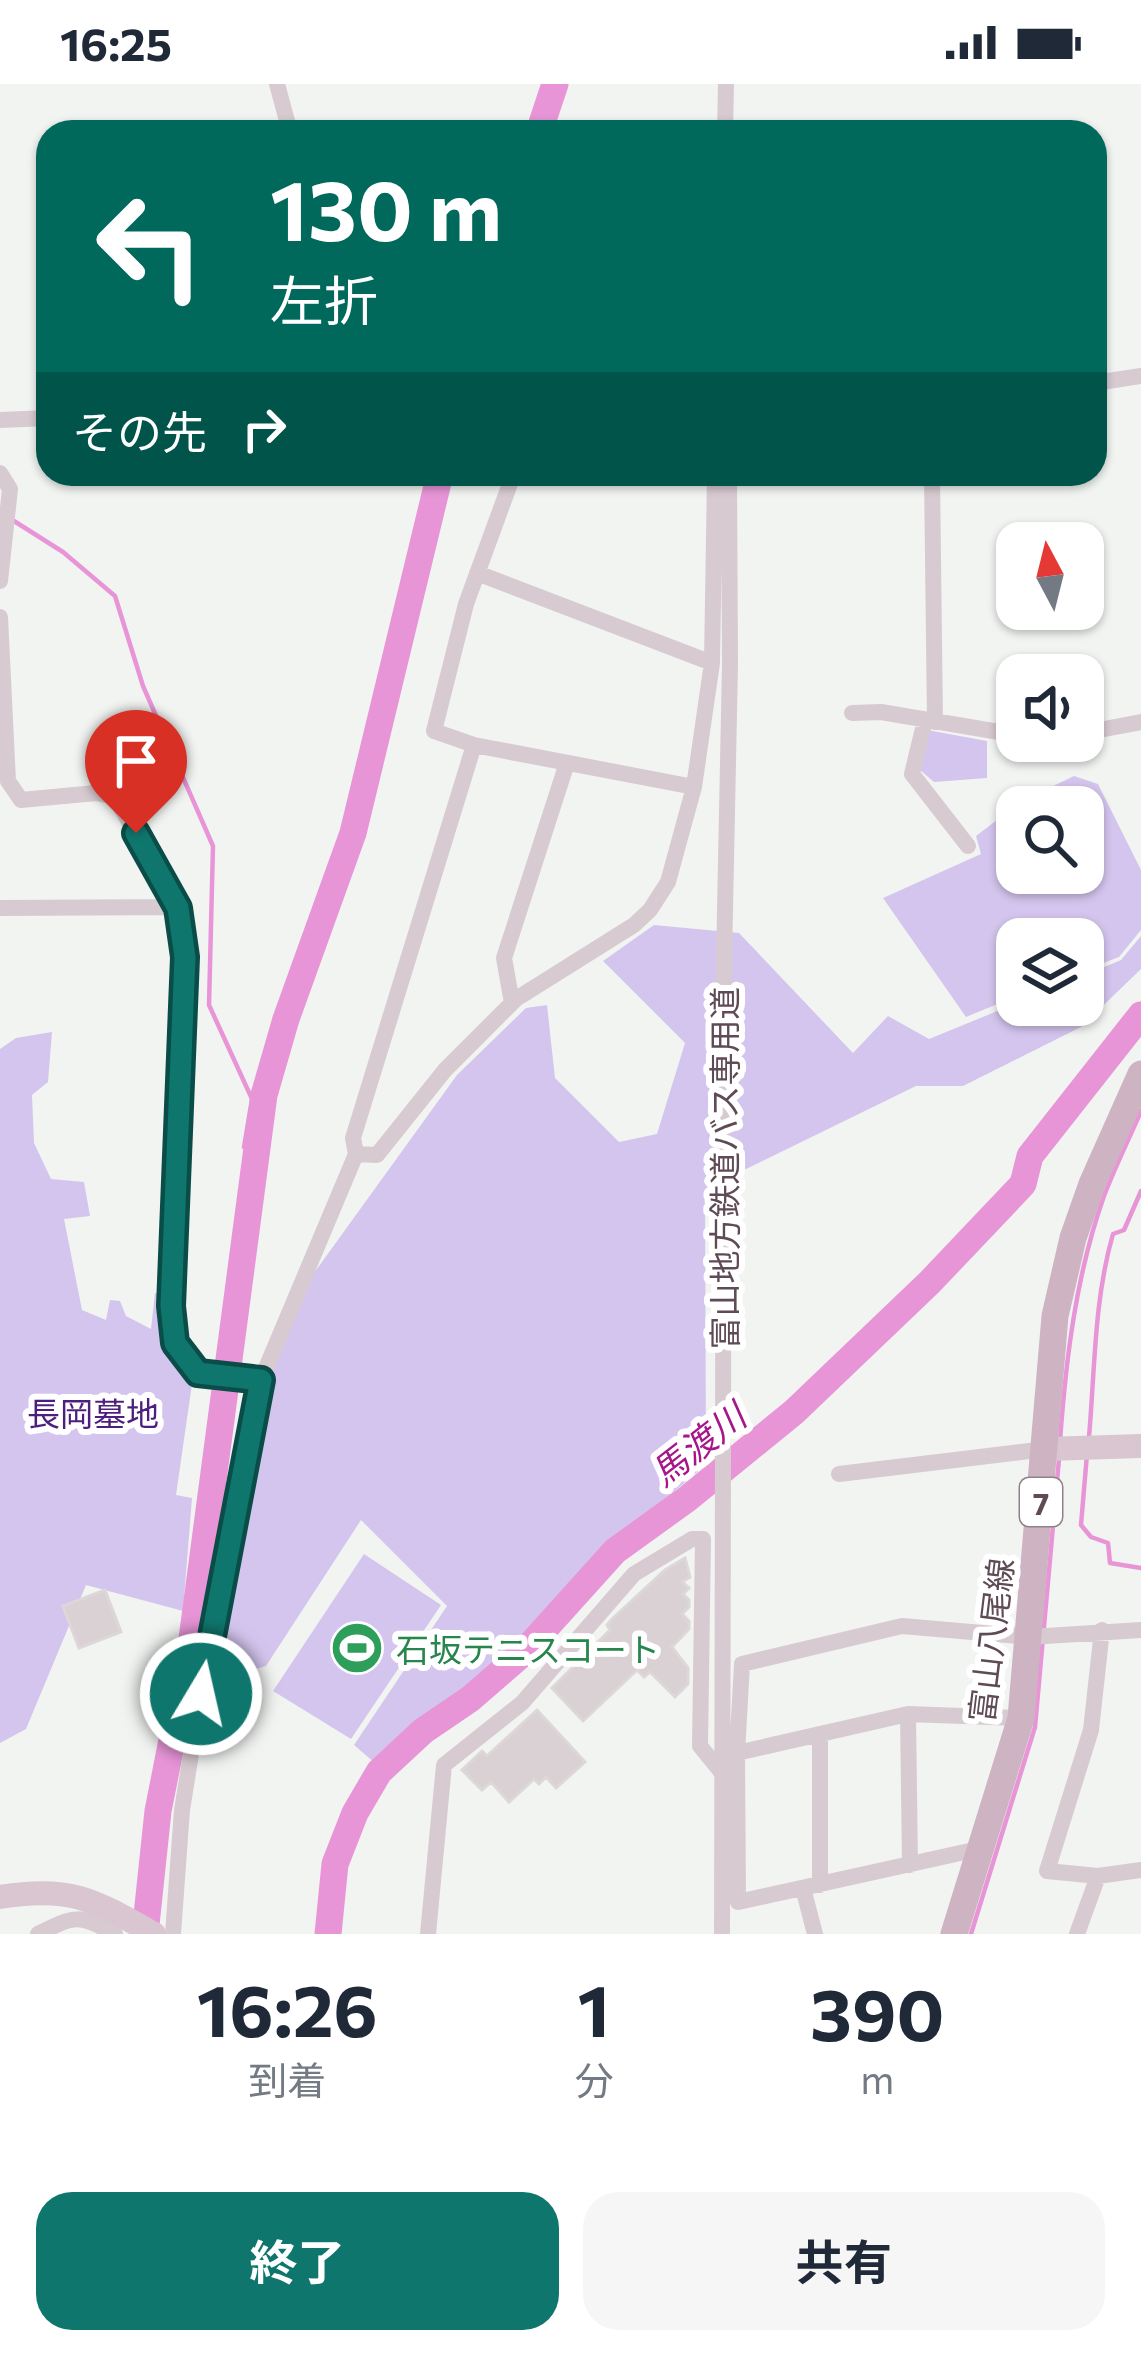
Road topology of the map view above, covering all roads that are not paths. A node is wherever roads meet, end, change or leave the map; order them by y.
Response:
1 (277, 84) edge
2 (726, 84) edge
3 (287, 120) edge
4 (725, 120) edge
5 (1141, 376) edge
6 (1107, 381) edge
7 (36, 418) edge
8 (0, 420) edge
9 (0, 473) edge
10 (509, 486) edge
11 (715, 486) edge
12 (729, 486) edge
13 (932, 486) edge
14 (477, 573) junction
15 (0, 581) edge
16 (0, 617) edge
17 (712, 663) junction
18 (852, 713) dead end
19 (930, 721) junction
20 (1141, 722) edge
21 (1104, 729) edge
22 (996, 732) edge
23 (474, 745) junction
24 (566, 766) junction
25 (694, 788) junction
26 (968, 846) dead end
27 (0, 908) edge
28 (178, 908) junction
29 (512, 1003) junction
30 (1141, 1074) edge
31 (356, 1154) junction
32 (261, 1380) junction
33 (1141, 1446) edge
34 (1046, 1449) junction
35 (839, 1474) dead end
36 (1102, 1630) junction
37 (1141, 1630) edge
38 (1030, 1637) junction
39 (908, 1714) junction
40 (1021, 1718) junction
41 (820, 1736) junction
42 (737, 1753) junction
43 (723, 1774) junction
44 (984, 1848) junction
45 (910, 1865) junction
46 (1141, 1870) edge
47 (1098, 1876) junction
48 (812, 1886) junction
49 (0, 1897) edge
50 (120, 1925) edge
51 (38, 1934) edge
52 (154, 1934) edge
53 (172, 1934) edge
54 (428, 1934) edge
55 (722, 1934) edge
56 (815, 1934) edge
57 (954, 1934) edge
58 (1077, 1934) edge

1 - 3 street
2 - 4 street
5 - 6 street
7 - 8 street
9 - 15 street
10 - 14 street
11 - 17 street
12 - 43 street, 富山地方鉄道バス専用道
13 - 19 street
14 - 17 street
14 - 23 street
16 - 28 street
17 - 25 street
18 - 19 street
19 - 22 street
19 - 26 street
20 - 21 street
23 - 24 street
23 - 31 street
24 - 25 street
24 - 29 street
25 - 29 street
27 - 28 street
28 - 32 street
29 - 31 street
30 - 34 main road, 富山八尾線 / 7
31 - 32 street
32 - 53 street
33 - 34 main road
34 - 35 street
34 - 38 main road, 富山八尾線 / 7
36 - 37 street
36 - 38 street
36 - 47 street
38 - 40 main road, 富山八尾線 / 7
38 - 42 street
39 - 40 street
39 - 41 street
39 - 45 street
40 - 44 main road, 富山八尾線 / 7
41 - 42 street
41 - 48 street
42 - 48 street
43 - 54 street
43 - 55 street, 富山地方鉄道バス専用道
44 - 45 street
44 - 57 main road, 富山八尾線 / 7
45 - 48 street
46 - 47 street
47 - 58 street
48 - 56 street
49 - 50 main road
50 - 51 street
50 - 52 main road

